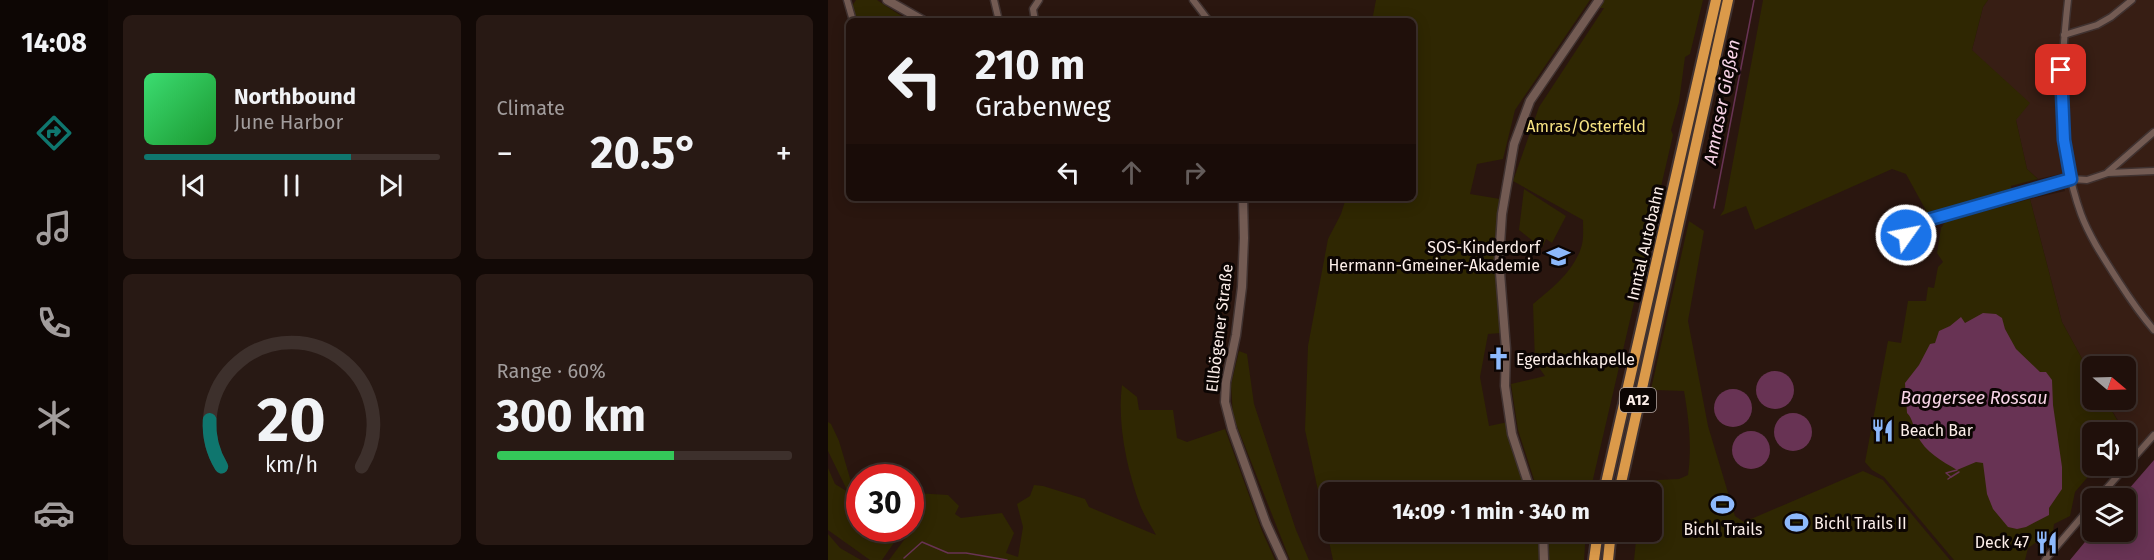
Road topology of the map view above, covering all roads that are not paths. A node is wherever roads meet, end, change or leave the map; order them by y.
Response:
1 (847, 0) edge
2 (887, 0) edge
3 (994, 0) edge
4 (1039, 0) edge
5 (1193, 0) edge
6 (1599, 0) edge
7 (1716, 0) edge
8 (1728, 0) edge
9 (2068, 0) edge
10 (2132, 0) edge
11 (852, 18) edge
12 (919, 18) edge
13 (998, 18) edge
14 (1034, 18) edge
15 (1207, 18) edge
16 (2065, 26) junction
17 (2080, 30) junction
18 (2064, 35) junction
19 (2154, 132) edge
20 (2154, 171) edge
21 (2108, 173) junction
22 (2071, 179) junction
23 (1243, 201) edge
24 (1674, 215) junction
25 (1898, 246) dead end
26 (2154, 330) edge
27 (2154, 435) edge
28 (1528, 482) edge
29 (1607, 482) edge
30 (1621, 482) edge
31 (2107, 488) edge
32 (2082, 517) edge
33 (1543, 542) edge
34 (1596, 542) edge
35 (1610, 542) edge
36 (1283, 560) edge
37 (1544, 560) edge
38 (1594, 560) edge
39 (1608, 560) edge
40 (2045, 560) edge

1 - 11 street
2 - 12 main road
3 - 13 street
4 - 14 street
5 - 15 street
6 - 28 main road
7 - 24 highway, Inntal Autobahn / A12
8 - 24 highway, Inntal Autobahn / A12
9 - 16 street
10 - 17 street
16 - 17 street
16 - 18 street
17 - 18 street
18 - 22 street
19 - 21 street
20 - 21 street
21 - 22 street
22 - 25 street
22 - 26 street
23 - 36 main road, Ellbögener Straße
24 - 29 highway, Inntal Autobahn / A12
24 - 30 highway, Inntal Autobahn / A12
27 - 31 street
32 - 40 street
33 - 37 main road
34 - 38 highway
35 - 39 highway

